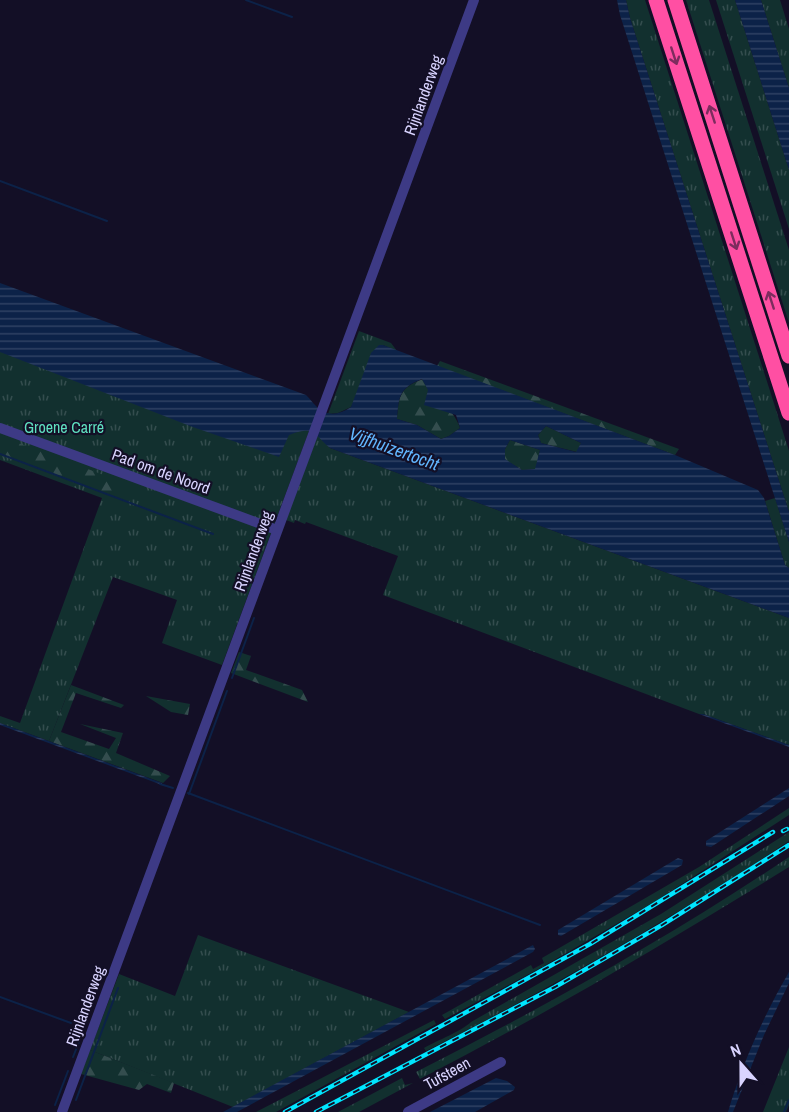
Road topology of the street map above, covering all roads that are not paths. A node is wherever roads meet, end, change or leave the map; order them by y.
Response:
1 (474, 0) edge
2 (656, 0) edge
3 (675, 0) edge
4 (789, 356) edge
5 (789, 413) edge
6 (0, 428) edge
7 (277, 530) junction
8 (501, 1062) dead end
9 (62, 1112) edge
10 (408, 1112) edge

1 - 7 street, Rijnlanderweg
2 -> 5 highway
4 -> 3 highway
6 - 7 street, Pad om de Noord
7 - 9 street, Rijnlanderweg
8 - 10 street, Tufsteen

